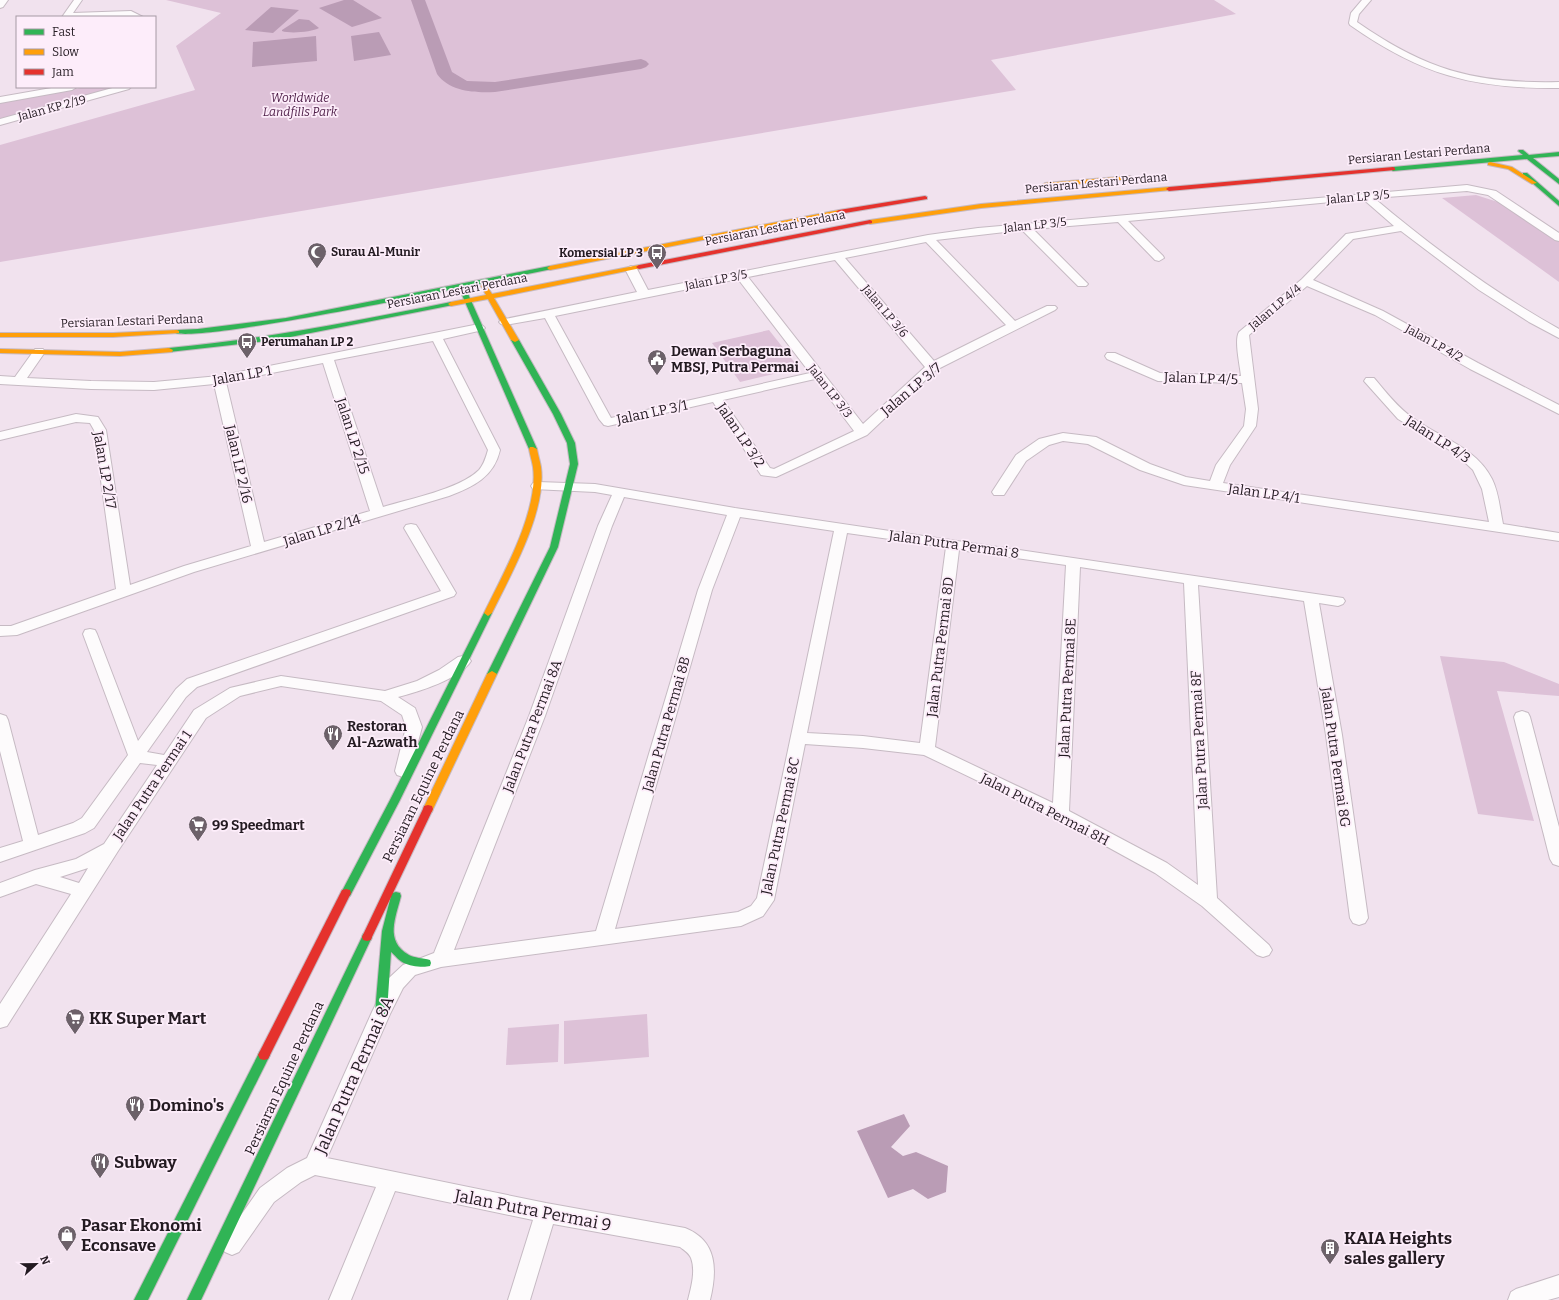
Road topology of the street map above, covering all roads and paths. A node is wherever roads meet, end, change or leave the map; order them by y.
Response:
1 (4, 0) edge
2 (78, 0) edge
3 (1366, 0) edge
4 (0, 5) edge
5 (68, 16) edge
6 (88, 16) edge
7 (136, 16) edge
8 (1559, 85) edge
9 (66, 88) edge
10 (122, 88) edge
11 (0, 100) edge
12 (0, 122) edge
13 (1529, 143) dead end
14 (1559, 145) edge
15 (1500, 150) dead end
16 (1513, 150) junction
17 (1559, 154) edge
18 (1526, 156) junction
19 (1559, 157) edge
20 (1455, 162) junction
21 (1548, 174) junction
22 (1137, 177) dead end
23 (1559, 182) edge
24 (1534, 183) junction
25 (1032, 187) dead end
26 (1366, 196) junction
27 (937, 197) dead end
28 (1559, 204) edge
29 (1120, 218) junction
30 (1024, 226) junction
31 (1401, 228) junction
32 (928, 238) junction
33 (1559, 238) edge
34 (838, 256) junction
35 (1159, 258) dead end
36 (631, 269) junction
37 (741, 275) junction
38 (1306, 281) junction
39 (482, 282) junction
40 (1082, 284) dead end
41 (460, 286) junction
42 (508, 293) junction
43 (644, 294) junction
44 (490, 297) junction
45 (467, 301) junction
46 (1051, 308) dead end
47 (548, 313) junction
48 (502, 317) junction
49 (1013, 326) junction
50 (479, 328) junction
51 (1559, 334) edge
52 (0, 335) edge
53 (21, 336) junction
54 (436, 336) junction
55 (4, 351) edge
56 (39, 352) junction
57 (1111, 356) dead end
58 (328, 359) junction
59 (932, 367) junction
60 (817, 375) junction
61 (0, 380) edge
62 (219, 380) junction
63 (1248, 380) junction
64 (18, 381) junction
65 (1370, 381) dead end
66 (716, 398) junction
67 (1559, 410) edge
68 (862, 432) junction
69 (0, 436) edge
70 (766, 472) joint
71 (538, 486) junction
72 (1215, 486) junction
73 (569, 487) junction
74 (620, 492) junction
75 (999, 492) dead end
76 (735, 512) junction
77 (378, 513) junction
78 (411, 528) dead end
79 (841, 528) junction
80 (1497, 528) junction
81 (1559, 537) edge
82 (953, 544) junction
83 (259, 549) junction
84 (1072, 562) junction
85 (1191, 580) junction
86 (124, 592) junction
87 (1311, 596) junction
88 (1338, 601) dead end
89 (6, 631) edge
90 (90, 634) dead end
91 (463, 661) junction
92 (386, 696) junction
93 (1522, 717) dead end
94 (0, 720) edge
95 (799, 738) junction
96 (927, 750) junction
97 (136, 756) junction
98 (168, 761) junction
99 (395, 800) junction
100 (1061, 814) junction
101 (32, 844) junction
102 (112, 846) junction
103 (409, 847) junction
104 (0, 855) edge
105 (1559, 859) edge
106 (36, 877) junction
107 (0, 890) edge
108 (83, 891) junction
109 (1208, 901) junction
110 (1359, 918) dead end
111 (387, 931) junction
112 (603, 938) junction
113 (1263, 950) dead end
114 (434, 961) junction
115 (381, 1012) junction
116 (0, 1020) edge
117 (314, 1165) junction
118 (389, 1182) junction
119 (546, 1213) junction
120 (205, 1278) junction
121 (1559, 1286) edge
122 (141, 1300) edge
123 (194, 1300) edge
124 (340, 1300) edge
125 (519, 1300) edge
126 (699, 1300) edge
127 (1519, 1300) edge

1 - 4 street
2 - 5 street
3 - 8 street
6 - 7 street
9 - 11 street, Jalan KP 2/19
10 - 12 street, Jalan KP 2/19
13 - 16 main road
14 - 16 main road, Persiaran Lestari Perdana
15 - 16 main road
16 - 18 main road, Persiaran Lestari Perdana
16 - 20 main road, Persiaran Lestari Perdana
16 - 24 main road
17 - 18 main road, Persiaran Lestari Perdana
18 - 21 main road
19 - 21 main road
20 - 24 main road
20 - 36 main road, Persiaran Lestari Perdana
21 - 23 main road
22 - 25 main road, Persiaran Lestari Perdana
24 - 28 main road
26 - 29 street, Jalan LP 3/5
26 - 31 street
26 - 33 street, Jalan LP 3/5
27 - 39 main road, Persiaran Lestari Perdana
29 - 30 street, Jalan LP 3/5
29 - 35 street
30 - 32 street, Jalan LP 3/5
30 - 40 street
31 - 38 street, Jalan LP 4/4
31 - 51 street
32 - 34 street, Jalan LP 3/5
32 - 49 street
34 - 37 street, Jalan LP 3/5
34 - 59 street, Jalan LP 3/6
36 - 42 main road, Persiaran Lestari Perdana
36 - 43 street
37 - 43 street, Jalan LP 3/5
37 - 60 street, Jalan LP 3/3
38 - 63 street, Jalan LP 4/4
38 - 67 street, Jalan LP 4/2
39 - 41 main road, Persiaran Lestari Perdana
39 - 44 main road, Persiaran Equine Perdana
41 - 45 main road, Persiaran Equine Perdana
41 - 53 main road, Persiaran Lestari Perdana
42 - 44 main road, Persiaran Lestari Perdana
42 - 48 main road
43 - 47 street, Jalan LP 3/5
44 - 45 main road, Persiaran Lestari Perdana
44 - 48 main road, Persiaran Equine Perdana
45 - 50 main road, Persiaran Equine Perdana
45 - 56 main road, Persiaran Lestari Perdana
46 - 49 street, Jalan LP 3/7
47 - 48 street, Jalan LP 3/5
47 - 66 street, Jalan LP 3/1
48 - 73 main road, Persiaran Equine Perdana
49 - 59 street, Jalan LP 3/7
50 - 54 street, Jalan LP 1
50 - 71 main road, Persiaran Equine Perdana
52 - 53 main road, Persiaran Lestari Perdana
53 - 55 main road
54 - 58 street, Jalan LP 1
54 - 77 street, Jalan LP 2/14
55 - 56 main road, Persiaran Lestari Perdana
56 - 64 street
57 - 63 street, Jalan LP 4/5
58 - 62 street, Jalan LP 1
58 - 77 street, Jalan LP 2/15
59 - 68 street, Jalan LP 3/7
60 - 66 street, Jalan LP 3/1
60 - 68 street, Jalan LP 3/3
61 - 64 street, Jalan LP 1
62 - 64 street, Jalan LP 1
62 - 83 street, Jalan LP 2/16
63 - 72 street, Jalan LP 4/4
65 - 80 street, Jalan LP 4/3
66 - 70 street, Jalan LP 3/2
68 - 70 street, Jalan LP 3/7
69 - 86 street, Jalan LP 2/17
71 - 73 street, Jalan Putra Permai 8
71 - 91 main road, Persiaran Equine Perdana
72 - 75 street, Jalan LP 4/1
72 - 80 street, Jalan LP 4/1
73 - 74 street, Jalan Putra Permai 8
73 - 103 main road, Persiaran Equine Perdana
74 - 76 street, Jalan Putra Permai 8
74 - 114 street, Jalan Putra Permai 8A
76 - 79 street, Jalan Putra Permai 8
76 - 112 street, Jalan Putra Permai 8B
77 - 83 street, Jalan LP 2/14
78 - 97 street
79 - 82 street, Jalan Putra Permai 8
79 - 95 street, Jalan Putra Permai 8C
80 - 81 street, Jalan LP 4/1
82 - 84 street, Jalan Putra Permai 8
82 - 96 street, Jalan Putra Permai 8D
83 - 86 street, Jalan LP 2/14
84 - 85 street, Jalan Putra Permai 8
84 - 100 street, Jalan Putra Permai 8E
85 - 87 street, Jalan Putra Permai 8
85 - 109 street, Jalan Putra Permai 8F
86 - 89 street, Jalan LP 2/14
87 - 88 street, Jalan Putra Permai 8
87 - 110 street, Jalan Putra Permai 8G
90 - 97 street
91 - 92 street, Jalan Putra Permai 1
91 - 99 main road, Persiaran Equine Perdana
92 - 98 street, Jalan Putra Permai 1
92 - 99 street, Jalan Putra Permai 1
93 - 105 street
94 - 101 street
95 - 96 street, Jalan Putra Permai 8H
95 - 112 street, Jalan Putra Permai 8C
96 - 100 street, Jalan Putra Permai 8H
97 - 98 street
97 - 101 street
98 - 102 street, Jalan Putra Permai 1
99 - 122 main road, Persiaran Equine Perdana
100 - 109 street, Jalan Putra Permai 8H
101 - 104 street
102 - 106 street
102 - 108 street, Jalan Putra Permai 1
103 - 111 main road
103 - 120 main road, Persiaran Equine Perdana
106 - 107 street
106 - 108 street
108 - 116 street, Jalan Putra Permai 1
109 - 113 street, Jalan Putra Permai 8H
111 - 114 main road
111 - 115 main road
112 - 114 street, Jalan Putra Permai 8C
114 - 115 street, Jalan Putra Permai 8A
115 - 117 street, Jalan Putra Permai 8A
117 - 118 street, Jalan Putra Permai 9
117 - 120 street, Jalan Putra Permai 8A
118 - 119 street, Jalan Putra Permai 9
118 - 124 street
119 - 125 street
119 - 126 street, Jalan Putra Permai 9
120 - 123 main road, Persiaran Equine Perdana
121 - 127 street

